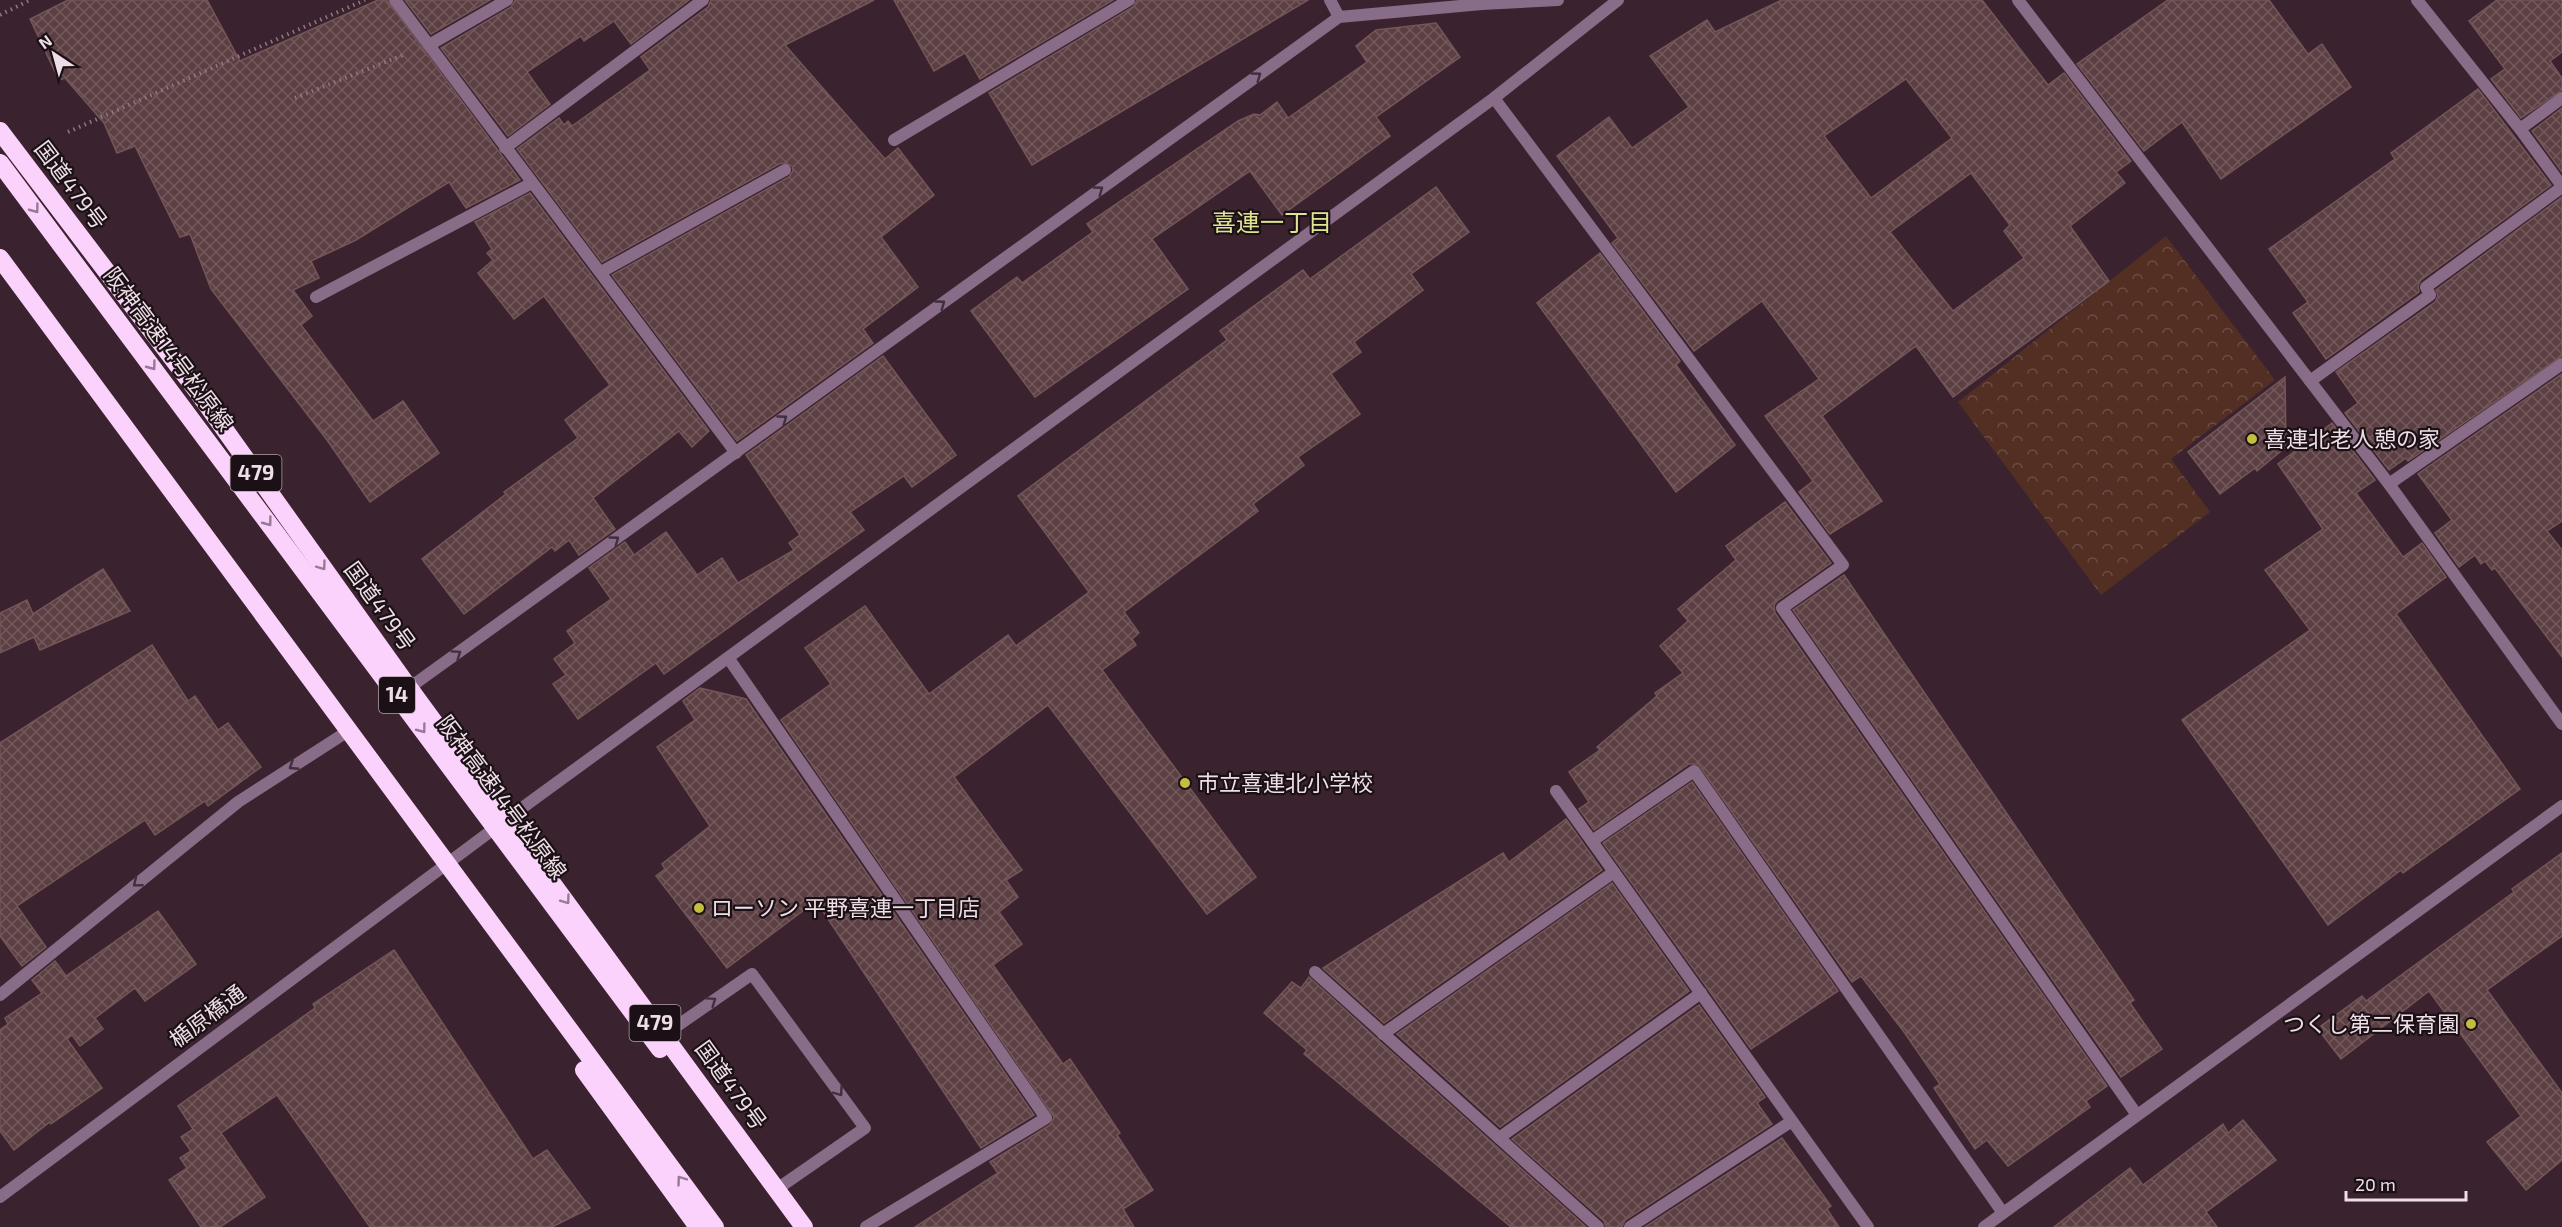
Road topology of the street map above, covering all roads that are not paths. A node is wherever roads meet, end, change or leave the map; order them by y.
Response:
1 (395, 0) edge
2 (507, 0) edge
3 (703, 0) edge
4 (1129, 0) edge
5 (1330, 0) edge
6 (1558, 0) edge
7 (1618, 0) edge
8 (2018, 0) edge
9 (2417, 0) edge
10 (1481, 2) edge
11 (1339, 17) junction
12 (429, 45) junction
13 (1494, 98) junction
14 (2562, 98) edge
15 (2520, 129) junction
16 (0, 131) edge
17 (894, 140) dead end
18 (506, 148) junction
19 (0, 163) edge
20 (785, 170) dead end
21 (532, 183) junction
22 (2562, 187) edge
23 (0, 258) edge
24 (601, 272) junction
25 (0, 273) edge
26 (316, 297) dead end
27 (2562, 364) edge
28 (2310, 381) junction
29 (736, 453) junction
30 (2389, 484) junction
31 (729, 659) junction
32 (409, 688) junction
33 (2562, 724) edge
34 (342, 735) junction
35 (1556, 791) dead end
36 (2562, 806) edge
37 (507, 819) junction
38 (1592, 841) junction
39 (439, 870) junction
40 (1614, 872) junction
41 (1315, 972) dead end
42 (1701, 993) junction
43 (0, 995) edge
44 (1383, 1034) junction
45 (664, 1035) junction
46 (2138, 1115) junction
47 (1792, 1121) junction
48 (1499, 1138) junction
49 (777, 1189) junction
50 (0, 1197) edge
51 (2003, 1213) junction
52 (698, 1227) edge
53 (715, 1227) edge
54 (794, 1227) edge
55 (804, 1227) edge
56 (866, 1227) edge
57 (1598, 1227) edge
58 (1630, 1227) edge
59 (1868, 1227) edge
60 (1984, 1227) edge

1 - 12 street
2 - 12 street
3 - 18 street
4 - 17 street
5 - 11 street
6 - 10 street
7 - 13 street, 楯原橋通
8 - 28 street
9 - 15 street
10 - 11 street
29 -> 11 street
12 - 18 street
13 - 31 street, 楯原橋通
13 - 46 street
14 - 15 street
15 - 22 street
16 -> 32 highway, 国道479号 / 479
18 - 21 street
19 -> 54 highway, 阪神高速14号松原線 / 14
20 - 24 street
21 - 24 street
21 - 26 street
22 - 28 street
53 -> 23 highway
24 - 29 street
25 - 34 highway
27 - 30 street
28 - 30 street
32 -> 29 street
30 - 33 street
31 - 37 street, 楯原橋通
31 - 56 street
32 - 37 highway, 国道479号 / 479
34 - 39 highway
34 -> 43 street
35 - 38 street
36 - 46 street
37 - 39 street, 楯原橋通
37 -> 45 highway, 国道479号 / 479
38 - 40 street
38 - 51 street
39 - 50 street, 楯原橋通
39 - 52 highway
40 - 42 street
40 - 44 street
41 - 44 street
42 - 47 street
42 - 48 street
44 - 48 street
45 - 49 highway, 国道479号 / 479
45 -> 49 street
46 - 51 street
47 - 58 street
47 - 59 street
48 - 57 street
49 - 55 highway, 国道479号 / 479
51 - 60 street

